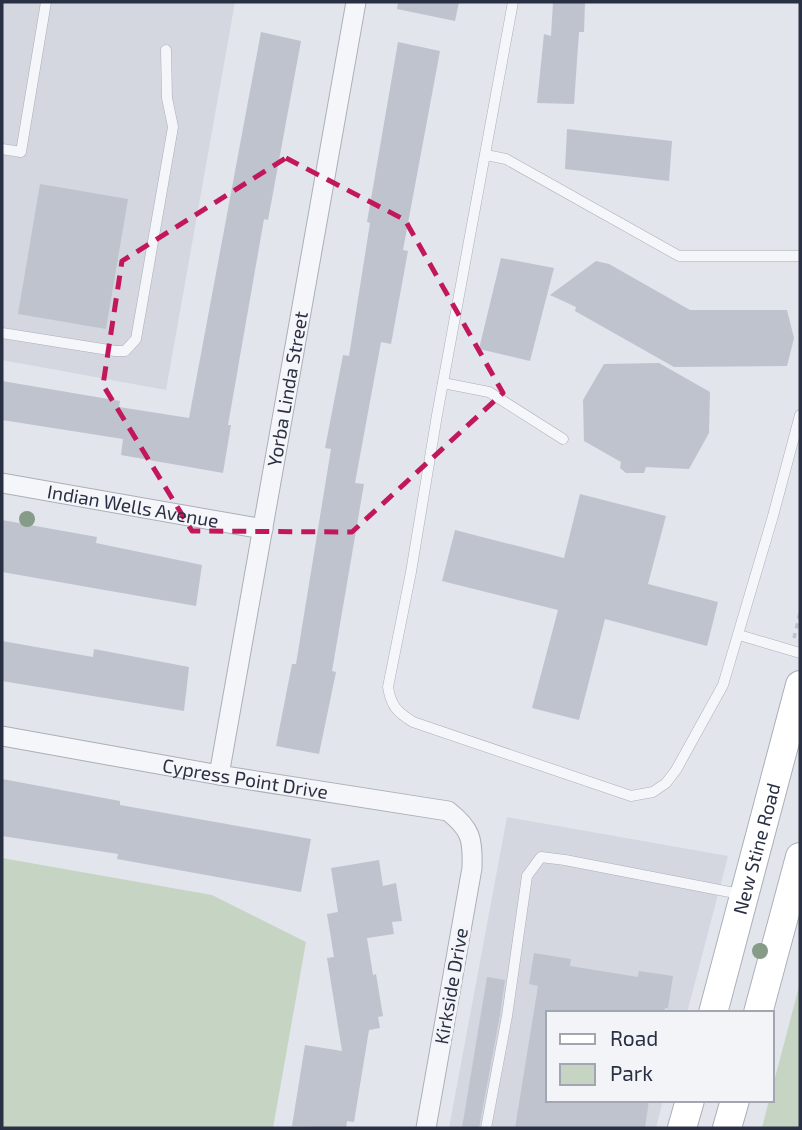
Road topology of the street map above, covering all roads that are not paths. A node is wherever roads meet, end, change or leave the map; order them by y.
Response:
1 (46, 2) edge
2 (356, 2) edge
3 (513, 2) edge
4 (166, 50) dead end
5 (2, 149) edge
6 (486, 155) junction
7 (800, 256) edge
8 (2, 333) edge
9 (443, 383) junction
10 (800, 415) edge
11 (563, 439) dead end
12 (2, 483) edge
13 (263, 529) junction
14 (739, 635) junction
15 (800, 653) edge
16 (800, 685) edge
17 (2, 736) edge
18 (219, 775) junction
19 (473, 844) joint
20 (800, 857) edge
21 (744, 895) junction
22 (714, 1011) edge
23 (759, 1011) edge
24 (689, 1102) edge
25 (734, 1102) edge
26 (426, 1128) edge
27 (486, 1128) edge
28 (682, 1128) edge
29 (727, 1128) edge

1 - 5 lane
2 - 13 street, Yorba Linda Street
3 - 6 lane
4 - 8 lane
6 - 7 lane
6 - 9 lane
9 - 11 lane
9 - 14 lane
10 - 14 lane
12 - 13 street, Indian Wells Avenue
13 - 18 street, Yorba Linda Street
14 - 15 lane
16 - 21 main road, New Stine Road
17 - 18 street, Cypress Point Drive
18 - 19 street, Cypress Point Drive
19 - 26 street, Kirkside Drive
20 - 23 main road
21 - 22 main road, New Stine Road
21 - 27 lane
24 - 28 main road
25 - 29 main road

